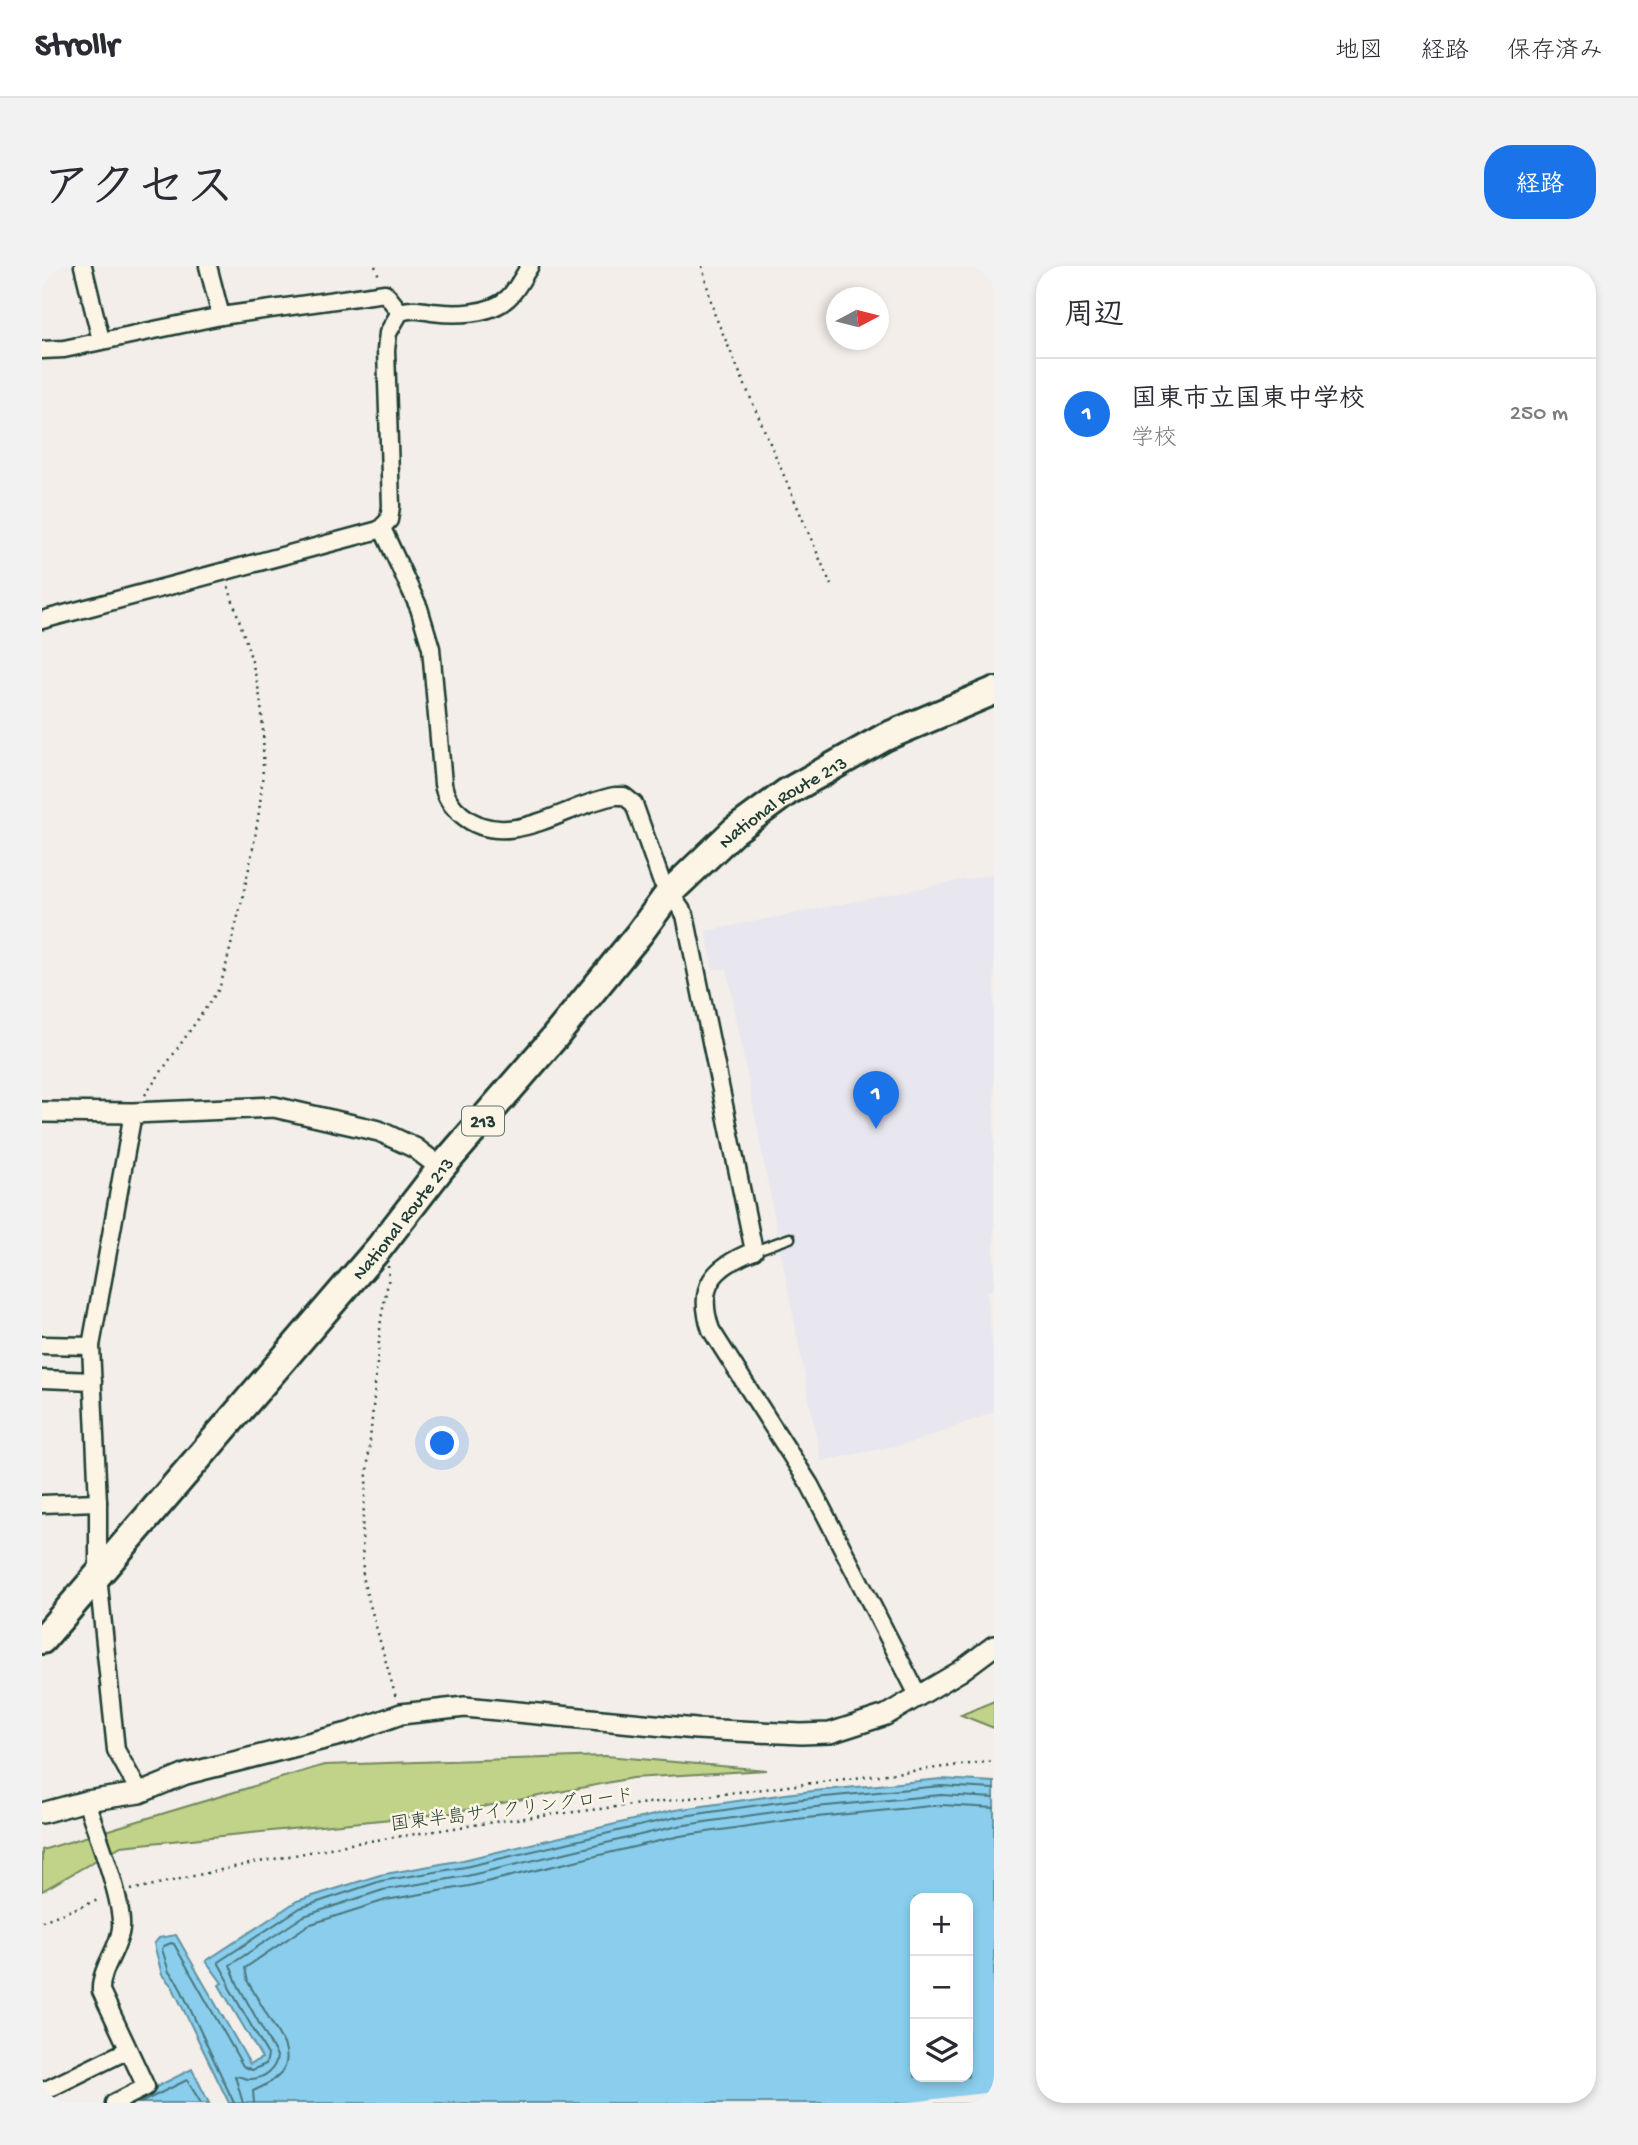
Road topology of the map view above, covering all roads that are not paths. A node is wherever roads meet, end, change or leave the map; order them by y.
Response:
1 (83, 266) edge
2 (208, 266) edge
3 (530, 266) edge
4 (400, 313) junction
5 (221, 316) junction
6 (101, 340) junction
7 (42, 350) edge
8 (382, 528) junction
9 (42, 620) edge
10 (994, 691) edge
11 (669, 893) junction
12 (42, 1112) edge
13 (133, 1113) junction
14 (441, 1168) junction
15 (789, 1238) dead end
16 (754, 1251) junction
17 (42, 1345) edge
18 (91, 1346) junction
19 (42, 1379) edge
20 (93, 1381) junction
21 (98, 1502) junction
22 (42, 1504) edge
23 (99, 1576) junction
24 (42, 1640) edge
25 (994, 1646) edge
26 (919, 1697) junction
27 (140, 1793) junction
28 (86, 1801) junction
29 (42, 1813) edge
30 (128, 2050) junction
31 (42, 2092) edge
32 (114, 2103) edge

1 - 6 street
2 - 5 street
3 - 4 street
4 - 5 street
4 - 8 street
5 - 6 street
6 - 7 street
8 - 9 street
8 - 11 street
10 - 11 highway, National Route 213 / 213
11 - 14 highway, National Route 213 / 213
11 - 16 street
12 - 13 street
13 - 14 street
13 - 18 street
14 - 23 highway, National Route 213 / 213
15 - 16 lane
16 - 26 street
17 - 18 street
18 - 20 street
19 - 20 street
20 - 21 street
21 - 22 street
21 - 23 street
23 - 24 highway, National Route 213 / 213
23 - 27 street
25 - 26 street
26 - 27 street
27 - 28 street
28 - 29 street
28 - 30 street
30 - 31 street
30 - 32 street

